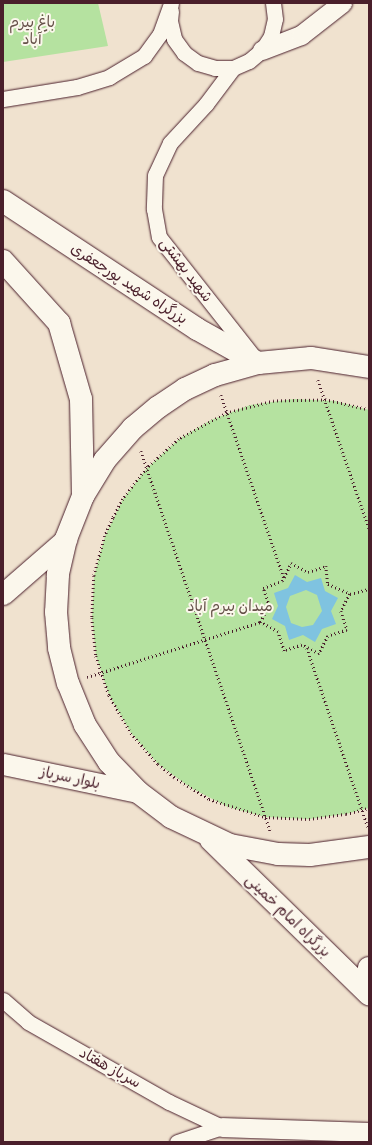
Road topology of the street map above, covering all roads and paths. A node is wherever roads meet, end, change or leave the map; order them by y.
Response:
1 (273, 3) edge
2 (342, 3) edge
3 (171, 4) edge
4 (262, 50) junction
5 (233, 68) junction
6 (3, 99) edge
7 (3, 201) edge
8 (3, 261) edge
9 (311, 358) junction
10 (258, 363) junction
11 (369, 367) edge
12 (215, 376) junction
13 (326, 400) junction
14 (369, 410) edge
15 (227, 413) junction
16 (133, 428) junction
17 (146, 468) junction
18 (83, 496) junction
19 (369, 528) edge
20 (66, 539) junction
21 (284, 578) junction
22 (369, 589) edge
23 (3, 594) edge
24 (350, 594) junction
25 (260, 622) junction
26 (205, 640) junction
27 (307, 648) junction
28 (101, 673) junction
29 (68, 684) junction
30 (3, 764) edge
31 (138, 792) junction
32 (369, 808) edge
33 (363, 810) junction
34 (265, 817) junction
35 (369, 829) edge
36 (207, 836) junction
37 (369, 847) edge
38 (278, 854) junction
39 (369, 968) edge
40 (369, 990) edge
41 (369, 994) edge
42 (3, 1000) edge
43 (222, 1127) junction
44 (369, 1132) edge
45 (177, 1142) edge

1 - 4 street
2 - 4 street
3 - 5 street
3 - 6 street
4 - 5 street
5 - 10 street, شهید بهشتی
7 - 10 highway, بزرگراه شهید پورجعفری
8 - 18 highway
9 - 10 highway
9 - 11 highway
9 - 13 path
10 - 12 highway
12 - 15 path
12 - 16 highway
13 - 14 path
13 - 15 path
13 - 19 path
15 - 17 path
15 - 21 path
16 - 17 path
16 - 18 highway
17 - 26 path
17 - 28 path
18 - 20 highway
20 - 23 main road
20 - 29 highway
21 - 24 path
21 - 25 path
22 - 24 path
24 - 27 path
25 - 26 path
25 - 27 path
26 - 28 path
26 - 34 path
27 - 33 path
28 - 29 path
28 - 34 path
29 - 31 highway
30 - 31 main road, بلوار سرباز
31 - 36 highway
32 - 33 path
33 - 34 path
33 - 35 path
34 - 38 path
36 - 38 highway
36 - 41 highway, بزرگراه امام خمینی
37 - 38 highway
39 - 40 highway
42 - 43 street, سرباز هفتاد
43 - 44 street
43 - 45 street

